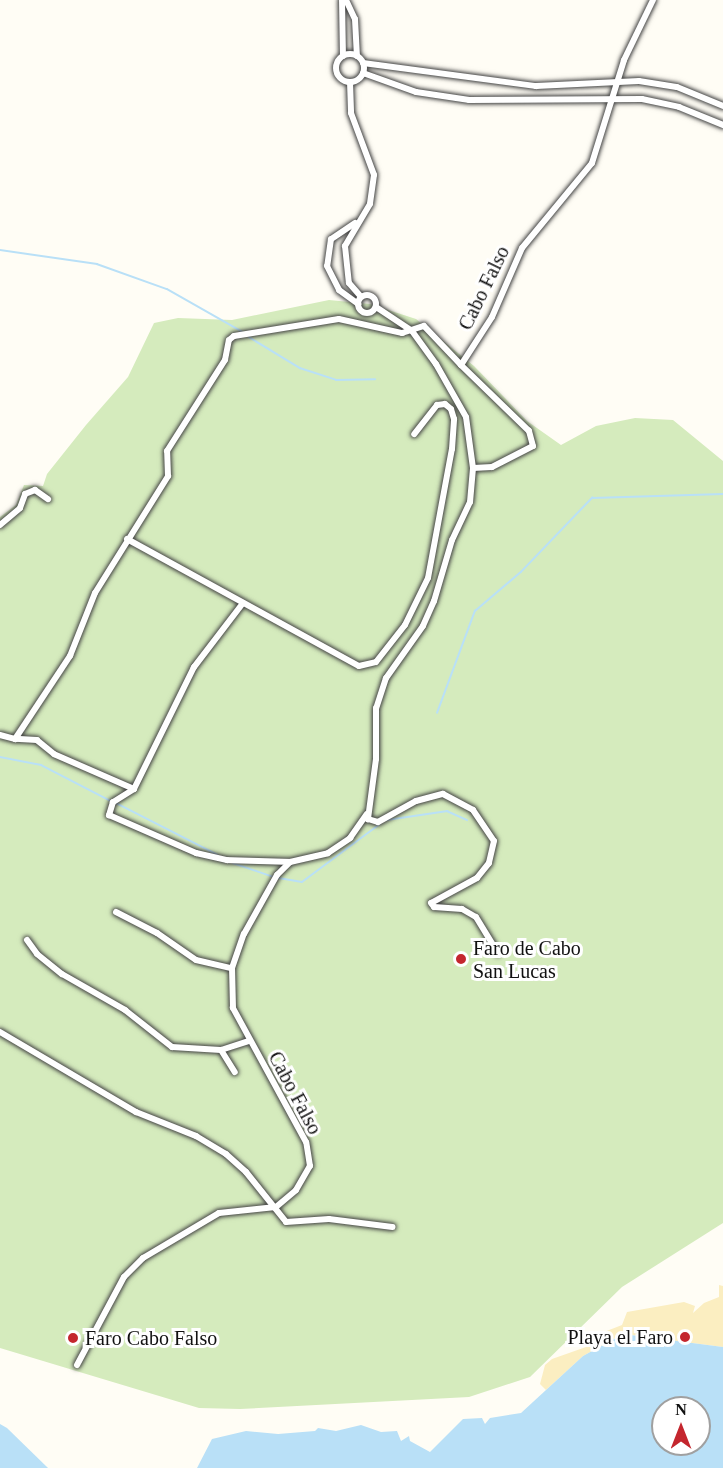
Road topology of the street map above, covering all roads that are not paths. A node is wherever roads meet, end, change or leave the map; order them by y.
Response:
1 (344, 0) edge
2 (653, 0) edge
3 (343, 56) junction
4 (357, 57) junction
5 (363, 63) junction
6 (363, 73) junction
7 (617, 80) junction
8 (350, 82) junction
9 (613, 97) junction
10 (723, 106) edge
11 (723, 125) edge
12 (356, 222) junction
13 (341, 230) junction
14 (351, 235) junction
15 (350, 283) junction
16 (339, 290) junction
17 (361, 297) junction
18 (358, 304) junction
19 (376, 307) junction
20 (412, 331) junction
21 (461, 365) junction
22 (414, 434) dead end
23 (473, 468) junction
24 (48, 499) dead end
25 (0, 525) edge
26 (127, 539) junction
27 (243, 603) junction
28 (0, 735) edge
29 (15, 739) junction
30 (134, 789) junction
31 (367, 814) junction
32 (269, 862) junction
33 (290, 862) junction
34 (277, 875) junction
35 (116, 912) dead end
36 (27, 940) dead end
37 (498, 953) dead end
38 (232, 968) junction
39 (0, 1032) edge
40 (248, 1041) junction
41 (221, 1050) junction
42 (235, 1072) dead end
43 (276, 1207) junction
44 (392, 1227) dead end
45 (77, 1365) dead end

1 - 3 street
1 - 4 street
2 - 7 street, Cabo Falso
3 - 4 street
3 - 8 street
4 - 5 street
5 - 6 street
5 - 7 street
6 - 8 street
6 - 9 street
7 - 9 street, Cabo Falso
7 - 10 street
8 - 12 street
9 - 11 street
9 - 21 street, Cabo Falso
12 - 13 street
12 - 14 street
13 - 14 street
13 - 16 street
14 - 15 street
15 - 16 street
15 - 17 street
16 - 18 street
17 - 18 street
17 - 19 street
18 - 19 street
19 - 20 street
20 - 21 street
20 - 23 street
20 - 26 street
21 - 23 street
22 - 27 street
23 - 31 street
24 - 25 street
26 - 27 street
26 - 29 street
27 - 30 street
28 - 29 street
29 - 30 street
30 - 32 street
31 - 33 street
31 - 37 street
32 - 33 street
32 - 34 street
33 - 34 street, Cabo Falso
34 - 38 street, Cabo Falso
35 - 38 street
36 - 41 street
38 - 40 street, Cabo Falso
39 - 43 street
40 - 41 street
40 - 43 street, Cabo Falso
41 - 42 street
43 - 44 street
43 - 45 street

